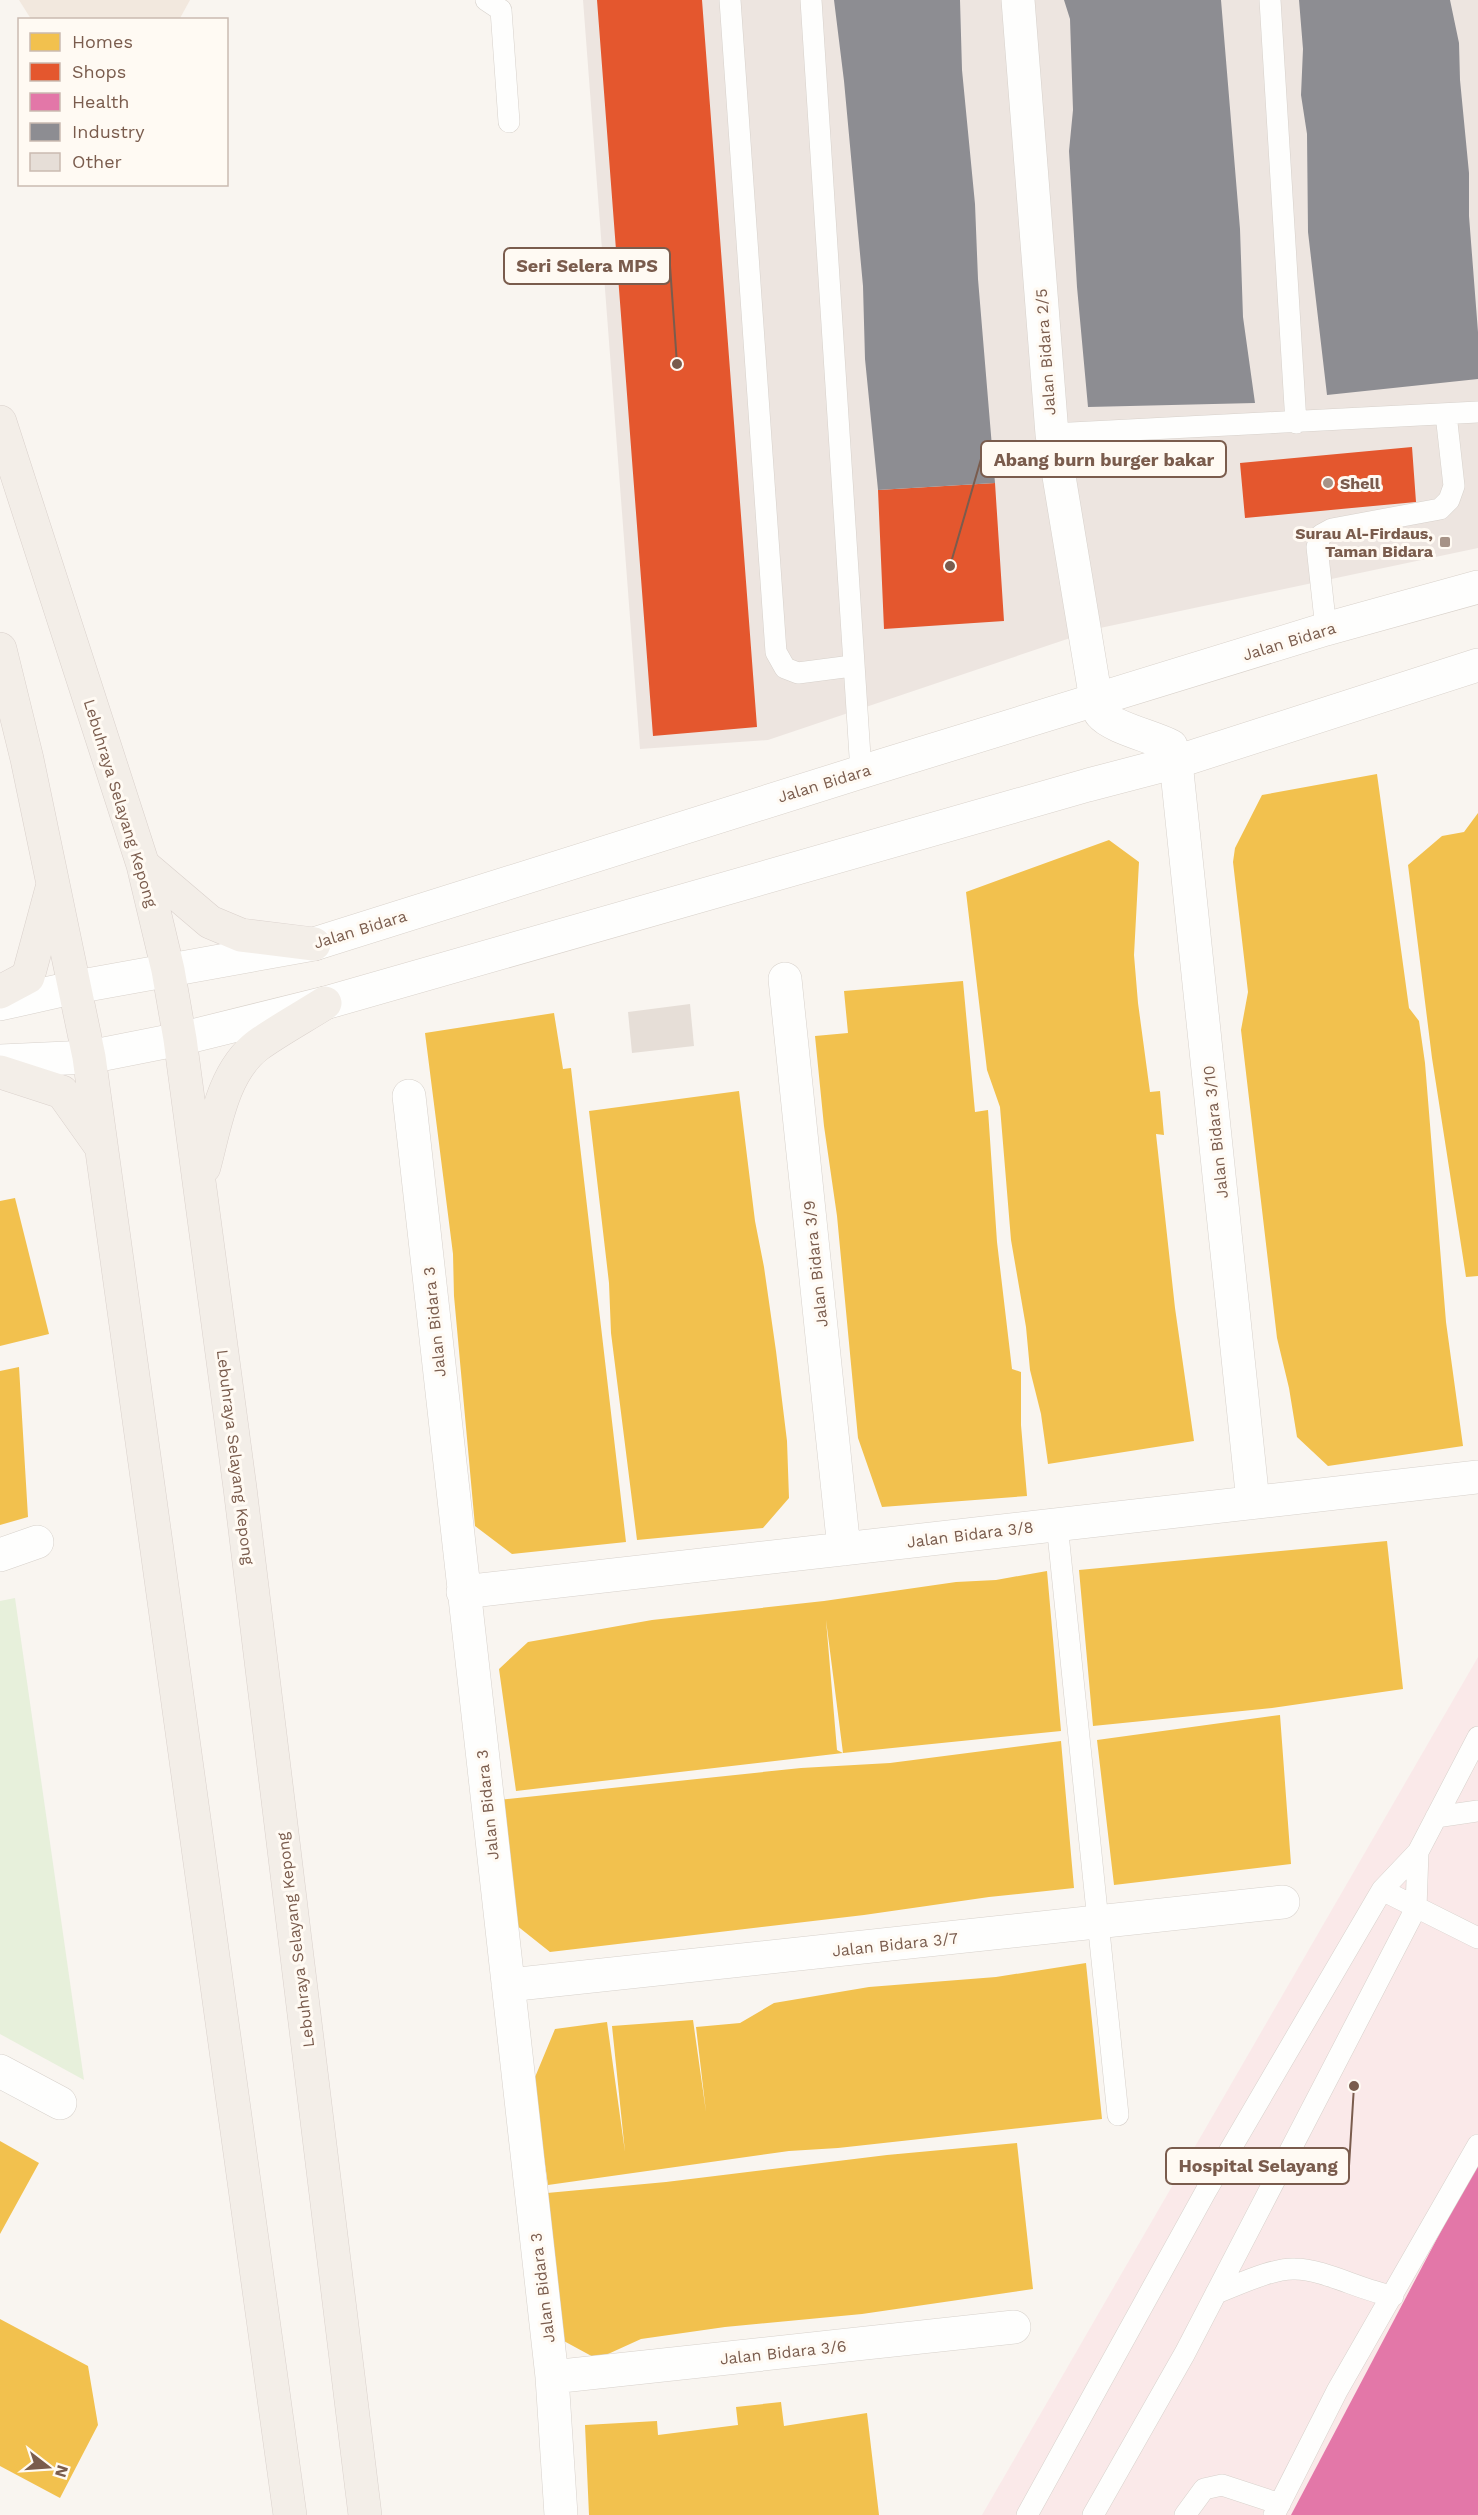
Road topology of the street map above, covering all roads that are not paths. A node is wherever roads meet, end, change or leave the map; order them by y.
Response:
1 (486, 0) edge
2 (730, 0) edge
3 (811, 0) edge
4 (1018, 0) edge
5 (1270, 0) edge
6 (509, 122) dead end
7 (1478, 412) edge
8 (1446, 414) junction
9 (0, 422) edge
10 (1296, 423) junction
11 (1052, 434) junction
12 (1478, 587) edge
13 (1326, 629) junction
14 (0, 649) edge
15 (1478, 665) edge
16 (852, 666) junction
17 (1096, 700) junction
18 (1176, 762) junction
19 (861, 771) junction
20 (143, 865) junction
21 (53, 884) junction
22 (314, 944) junction
23 (168, 970) junction
24 (785, 979) dead end
25 (76, 987) junction
26 (0, 992) edge
27 (325, 1003) junction
28 (0, 1004) edge
29 (180, 1039) junction
30 (89, 1057) junction
31 (0, 1061) edge
32 (0, 1072) edge
33 (409, 1096) dead end
34 (101, 1148) junction
35 (201, 1177) junction
36 (1478, 1477) edge
37 (1253, 1502) junction
38 (1057, 1524) junction
39 (37, 1542) dead end
40 (844, 1549) junction
41 (0, 1555) edge
42 (463, 1592) junction
43 (1478, 1737) edge
44 (1478, 1811) edge
45 (1436, 1817) junction
46 (1418, 1852) junction
47 (1382, 1890) junction
48 (1284, 1902) dead end
49 (1416, 1908) junction
50 (1097, 1922) junction
51 (1478, 1938) edge
52 (507, 1985) junction
53 (0, 2071) edge
54 (60, 2103) dead end
55 (1118, 2115) dead end
56 (1478, 2145) edge
57 (1216, 2293) junction
58 (1394, 2295) junction
59 (1014, 2327) dead end
60 (552, 2377) junction
61 (1277, 2509) edge
62 (290, 2515) edge
63 (365, 2515) edge
64 (561, 2515) edge
65 (1027, 2515) edge
66 (1093, 2515) edge
67 (1185, 2515) edge

1 - 6 lane
2 - 16 lane
3 - 16 lane
4 - 11 street, Jalan Bidara 2/5
5 - 10 lane
7 - 8 lane
8 - 10 lane
8 - 13 lane
9 - 20 main road, Lebuhraya Selayang Kepong
10 - 11 lane
11 - 17 street, Jalan Bidara 2/5
12 - 13 street, Jalan Bidara
13 - 17 street, Jalan Bidara
14 - 21 main road
15 - 18 street
16 - 19 lane
17 - 18 street
17 - 19 street, Jalan Bidara
18 - 27 street
18 - 37 street, Jalan Bidara 3/10
19 - 22 street, Jalan Bidara
20 - 22 main road
20 - 23 main road, Lebuhraya Selayang Kepong
21 - 25 main road
21 - 26 main road
22 - 23 street, Jalan Bidara
23 - 25 street, Jalan Bidara
23 - 29 main road, Lebuhraya Selayang Kepong
24 - 40 street, Jalan Bidara 3/9
25 - 28 street, Jalan Bidara
25 - 30 main road
27 - 29 street
27 - 35 main road
29 - 30 street
29 - 35 main road, Lebuhraya Selayang Kepong
30 - 31 street
30 - 34 main road
32 - 34 main road
33 - 42 street, Jalan Bidara 3
34 - 62 main road
35 - 63 main road, Lebuhraya Selayang Kepong
36 - 37 street, Jalan Bidara 3/8
37 - 38 street, Jalan Bidara 3/8
38 - 40 street, Jalan Bidara 3/8
38 - 50 lane
39 - 41 street
40 - 42 street, Jalan Bidara 3/8
42 - 52 street, Jalan Bidara 3
43 - 45 lane
44 - 45 lane
45 - 46 lane
46 - 47 lane
46 - 49 lane
47 - 49 lane
47 - 65 lane
48 - 50 street, Jalan Bidara 3/7
49 - 51 lane
49 - 57 lane
50 - 52 street, Jalan Bidara 3/7
50 - 55 lane
52 - 60 street, Jalan Bidara 3
53 - 54 street
56 - 58 lane
57 - 58 lane
57 - 66 lane
58 - 61 lane
59 - 60 street, Jalan Bidara 3/6
60 - 64 street, Jalan Bidara 3
61 - 67 lane

